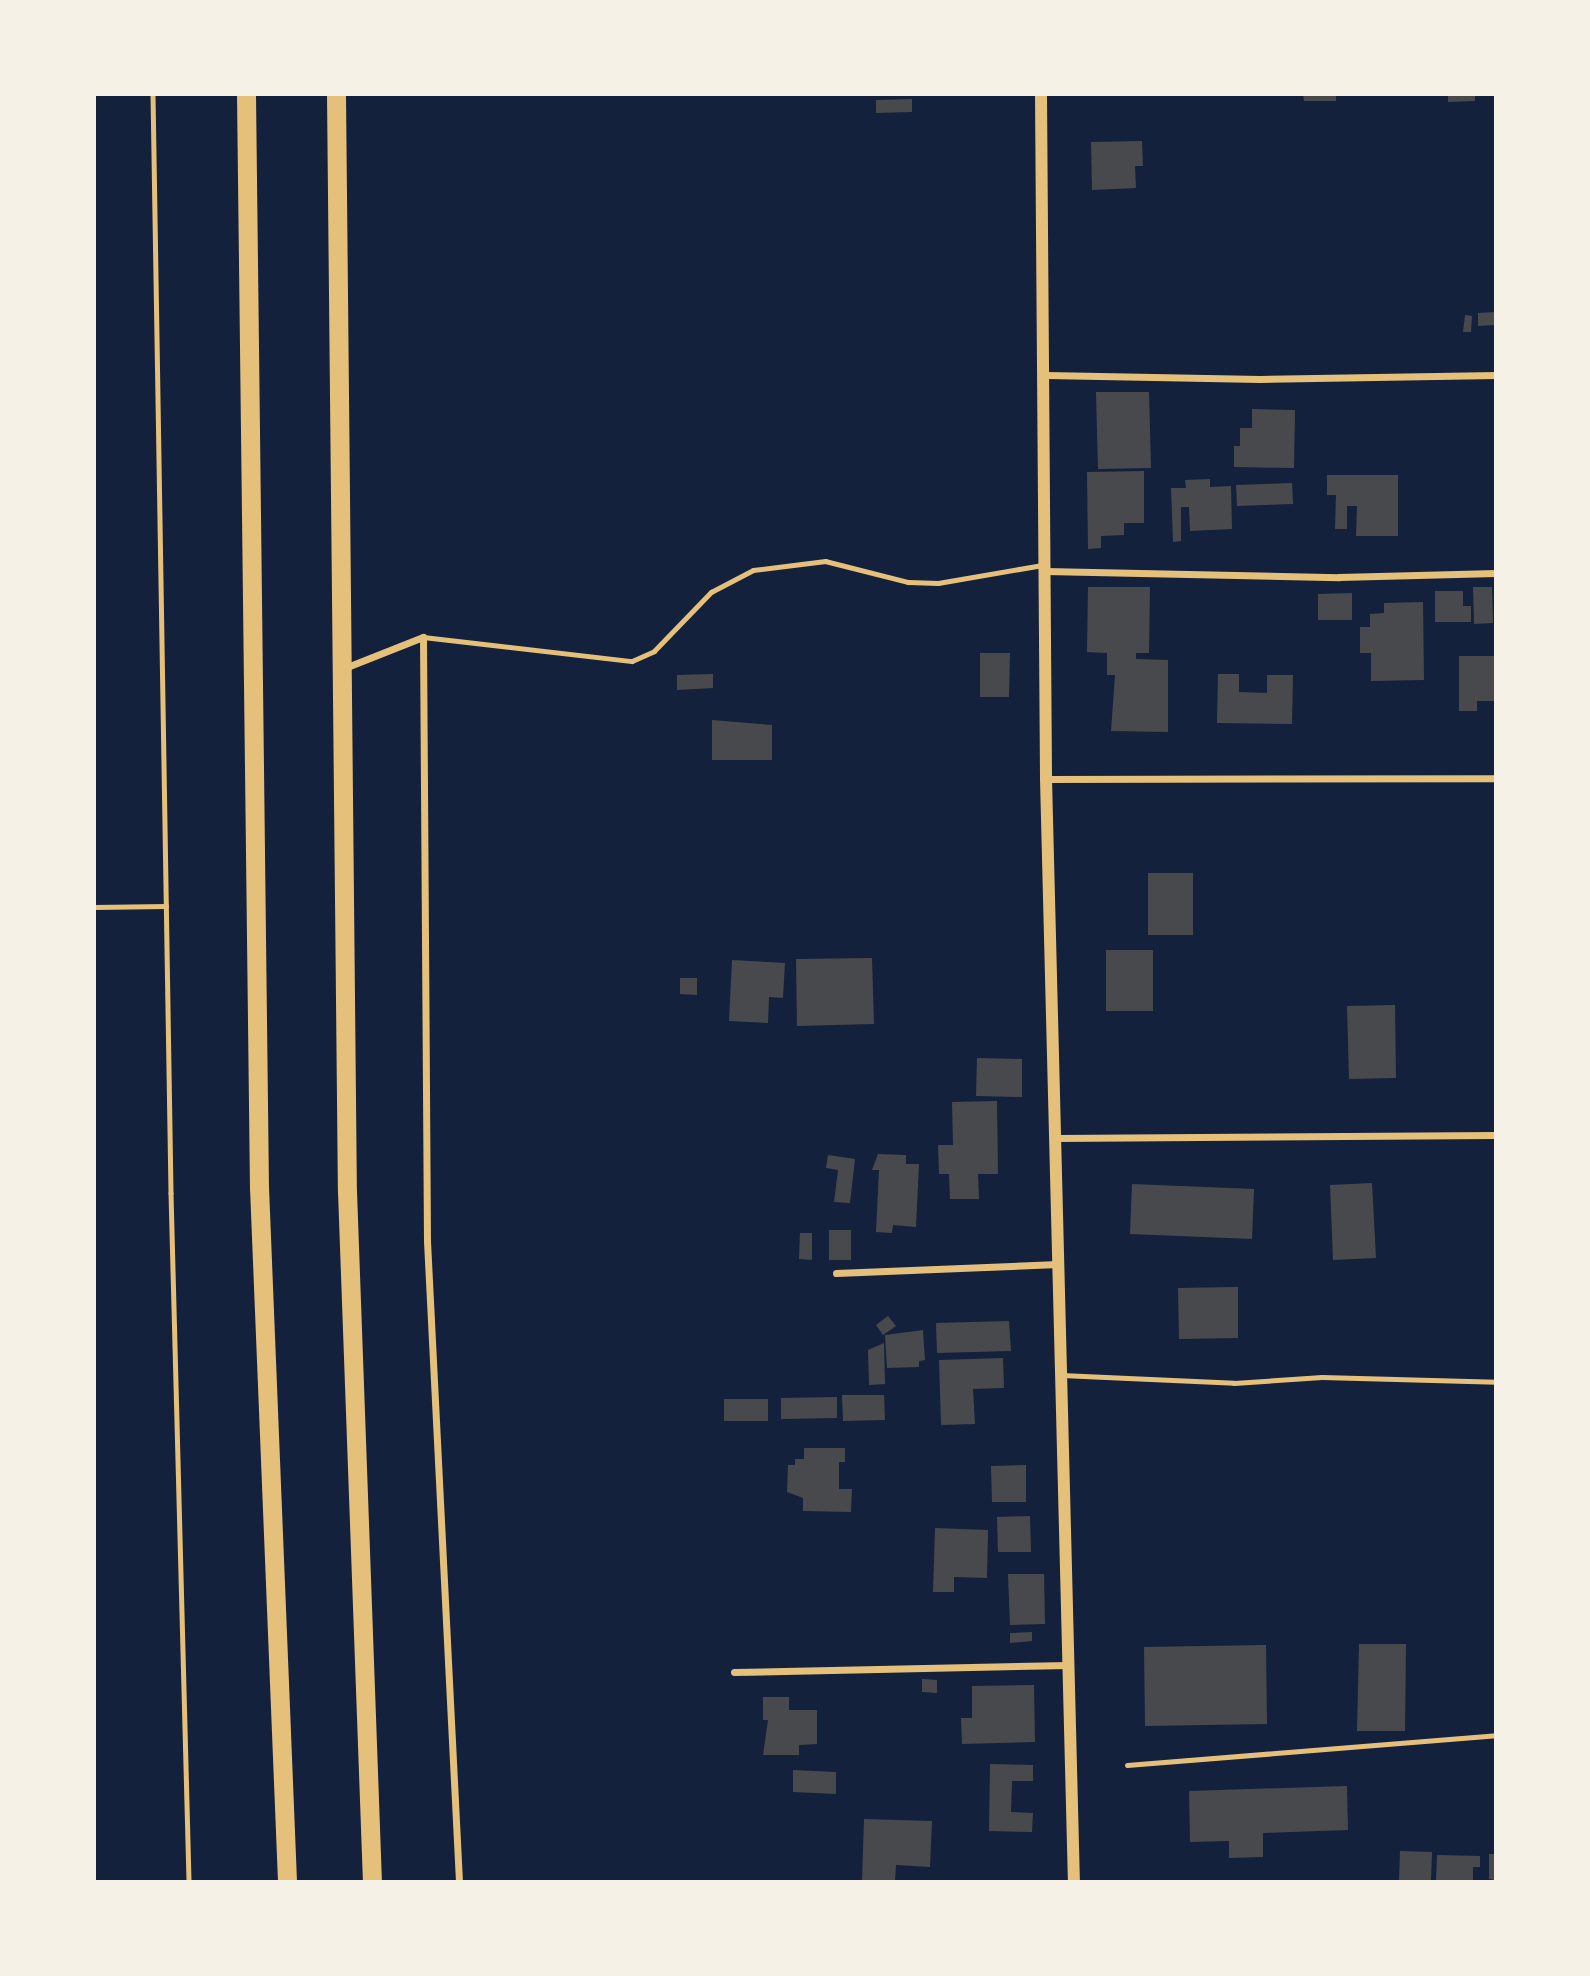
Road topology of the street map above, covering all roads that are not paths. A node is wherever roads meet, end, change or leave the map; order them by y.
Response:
1 (247, 94) edge
2 (336, 94) edge
3 (1041, 94) edge
4 (1496, 375) edge
5 (1046, 376) junction
6 (1045, 568) junction
7 (1496, 573) edge
8 (424, 637) junction
9 (342, 670) junction
10 (1496, 778) edge
11 (1046, 779) junction
12 (1496, 1135) edge
13 (1055, 1138) junction
14 (1058, 1264) junction
15 (836, 1273) dead end
16 (1061, 1375) junction
17 (1496, 1382) edge
18 (1069, 1665) junction
19 (734, 1672) dead end
20 (1496, 1735) edge
21 (1126, 1765) dead end
22 (287, 1881) edge
23 (372, 1881) edge
24 (459, 1881) edge
25 (1074, 1881) edge

1 - 22 highway
2 - 9 highway
3 - 5 street
4 - 5 street
5 - 6 street
6 - 7 street
6 - 8 lane
6 - 11 street
8 - 9 street
8 - 24 street
9 - 23 highway
10 - 11 street
11 - 13 street
12 - 13 street
13 - 14 street
14 - 15 street
14 - 16 street
16 - 17 lane
16 - 18 street
18 - 19 street
18 - 25 street
20 - 21 lane

